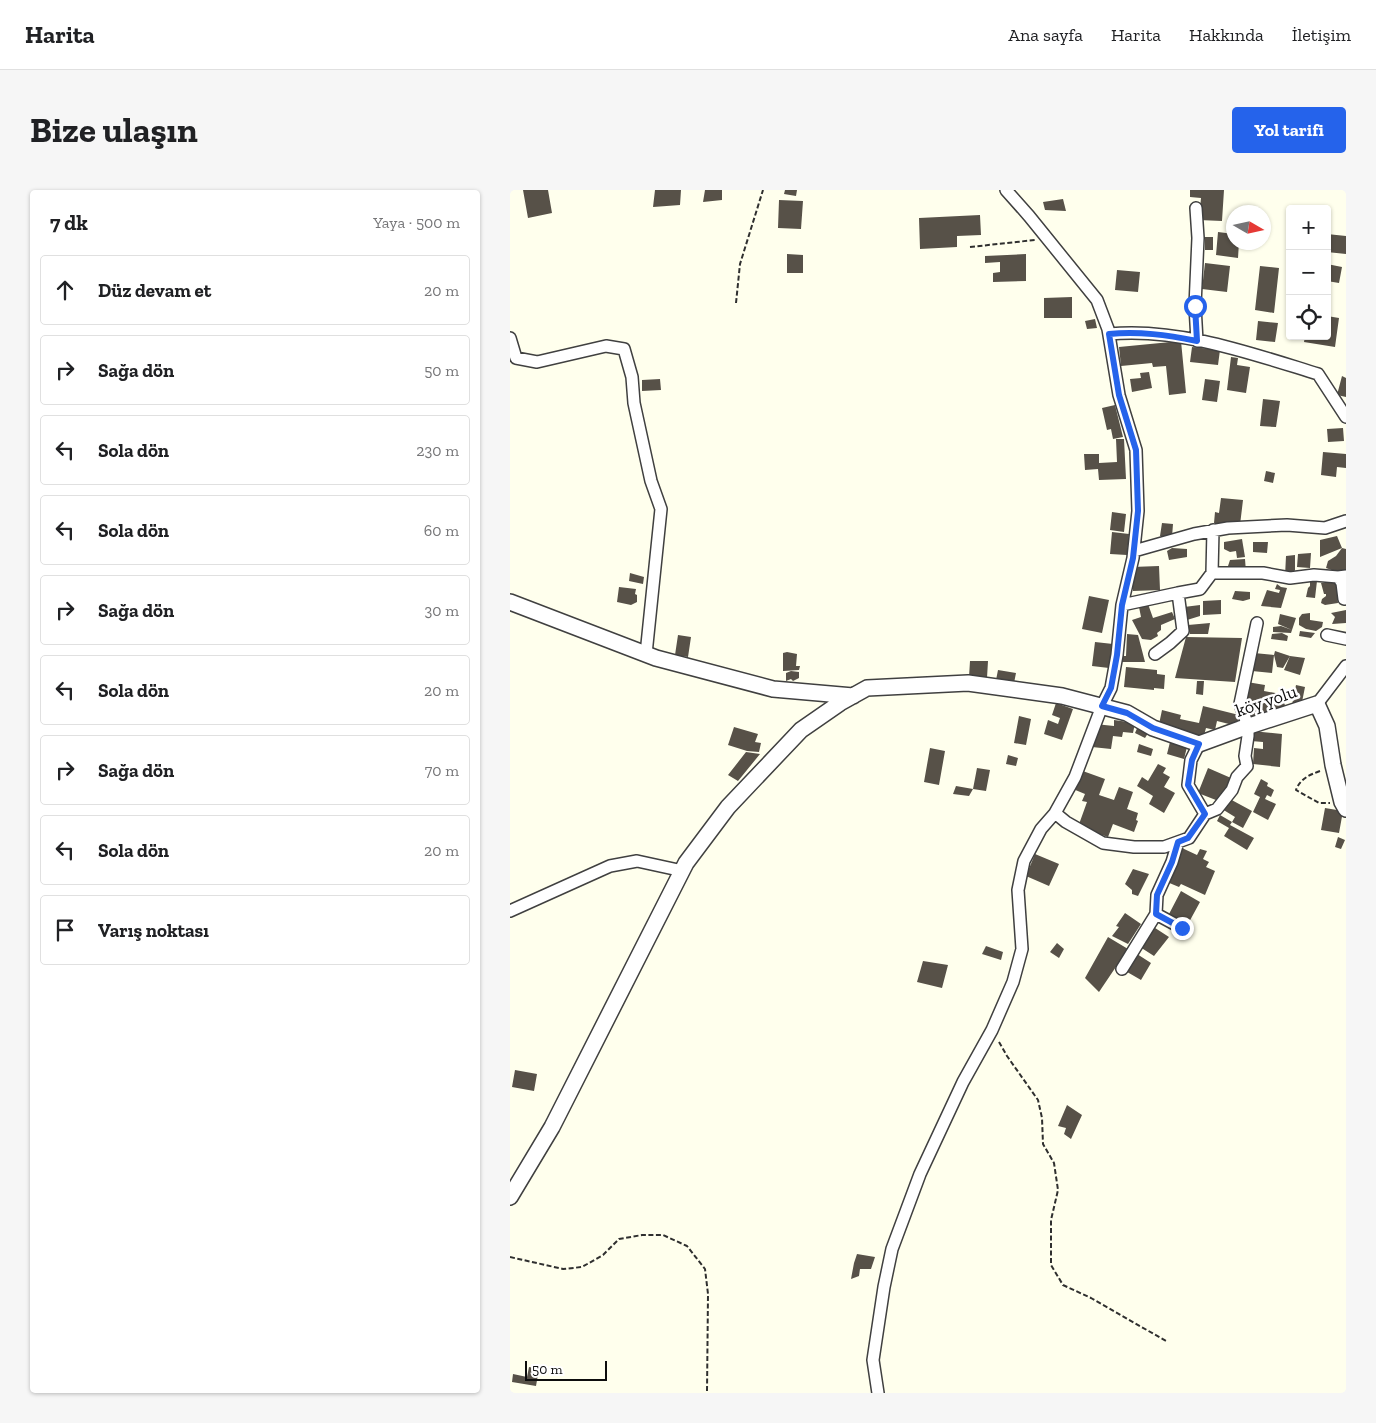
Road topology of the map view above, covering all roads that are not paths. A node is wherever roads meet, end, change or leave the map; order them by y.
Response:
1 (1006, 190) edge
2 (1196, 208) dead end
3 (1109, 334) junction
4 (510, 338) edge
5 (1197, 341) junction
6 (1346, 417) edge
7 (1346, 521) edge
8 (1213, 530) junction
9 (1134, 551) junction
10 (1212, 573) junction
11 (1342, 577) edge
12 (1178, 593) junction
13 (510, 602) edge
14 (1345, 602) edge
15 (1122, 605) junction
16 (1257, 623) dead end
17 (1326, 635) dead end
18 (1346, 639) edge
19 (646, 654) junction
20 (1155, 654) dead end
21 (1346, 666) edge
22 (853, 696) junction
23 (1316, 704) junction
24 (1102, 706) junction
25 (1248, 726) junction
26 (1199, 744) junction
27 (1344, 805) edge
28 (1054, 813) junction
29 (1205, 814) junction
30 (1178, 842) junction
31 (683, 871) junction
32 (510, 911) edge
33 (1156, 914) junction
34 (1182, 928) dead end
35 (1122, 969) dead end
36 (510, 1197) edge
37 (878, 1393) edge

1 - 3 street
2 - 5 street
3 - 5 street
3 - 9 street
4 - 19 street
5 - 6 street
7 - 8 street
8 - 9 street
8 - 10 street
9 - 15 street
10 - 11 street
10 - 12 street
11 - 14 street
12 - 15 street
12 - 20 street
13 - 19 street
15 - 24 street
16 - 25 street
17 - 18 street
19 - 22 street
21 - 23 street
22 - 24 street
22 - 31 street
23 - 25 street, köy yolu
23 - 27 street, köy yolu
24 - 26 street
24 - 28 street
25 - 26 street, köy yolu
25 - 29 street
26 - 29 street
28 - 30 street
28 - 37 street
29 - 30 street
30 - 33 street
31 - 32 street
31 - 36 street
33 - 34 street
33 - 35 street

